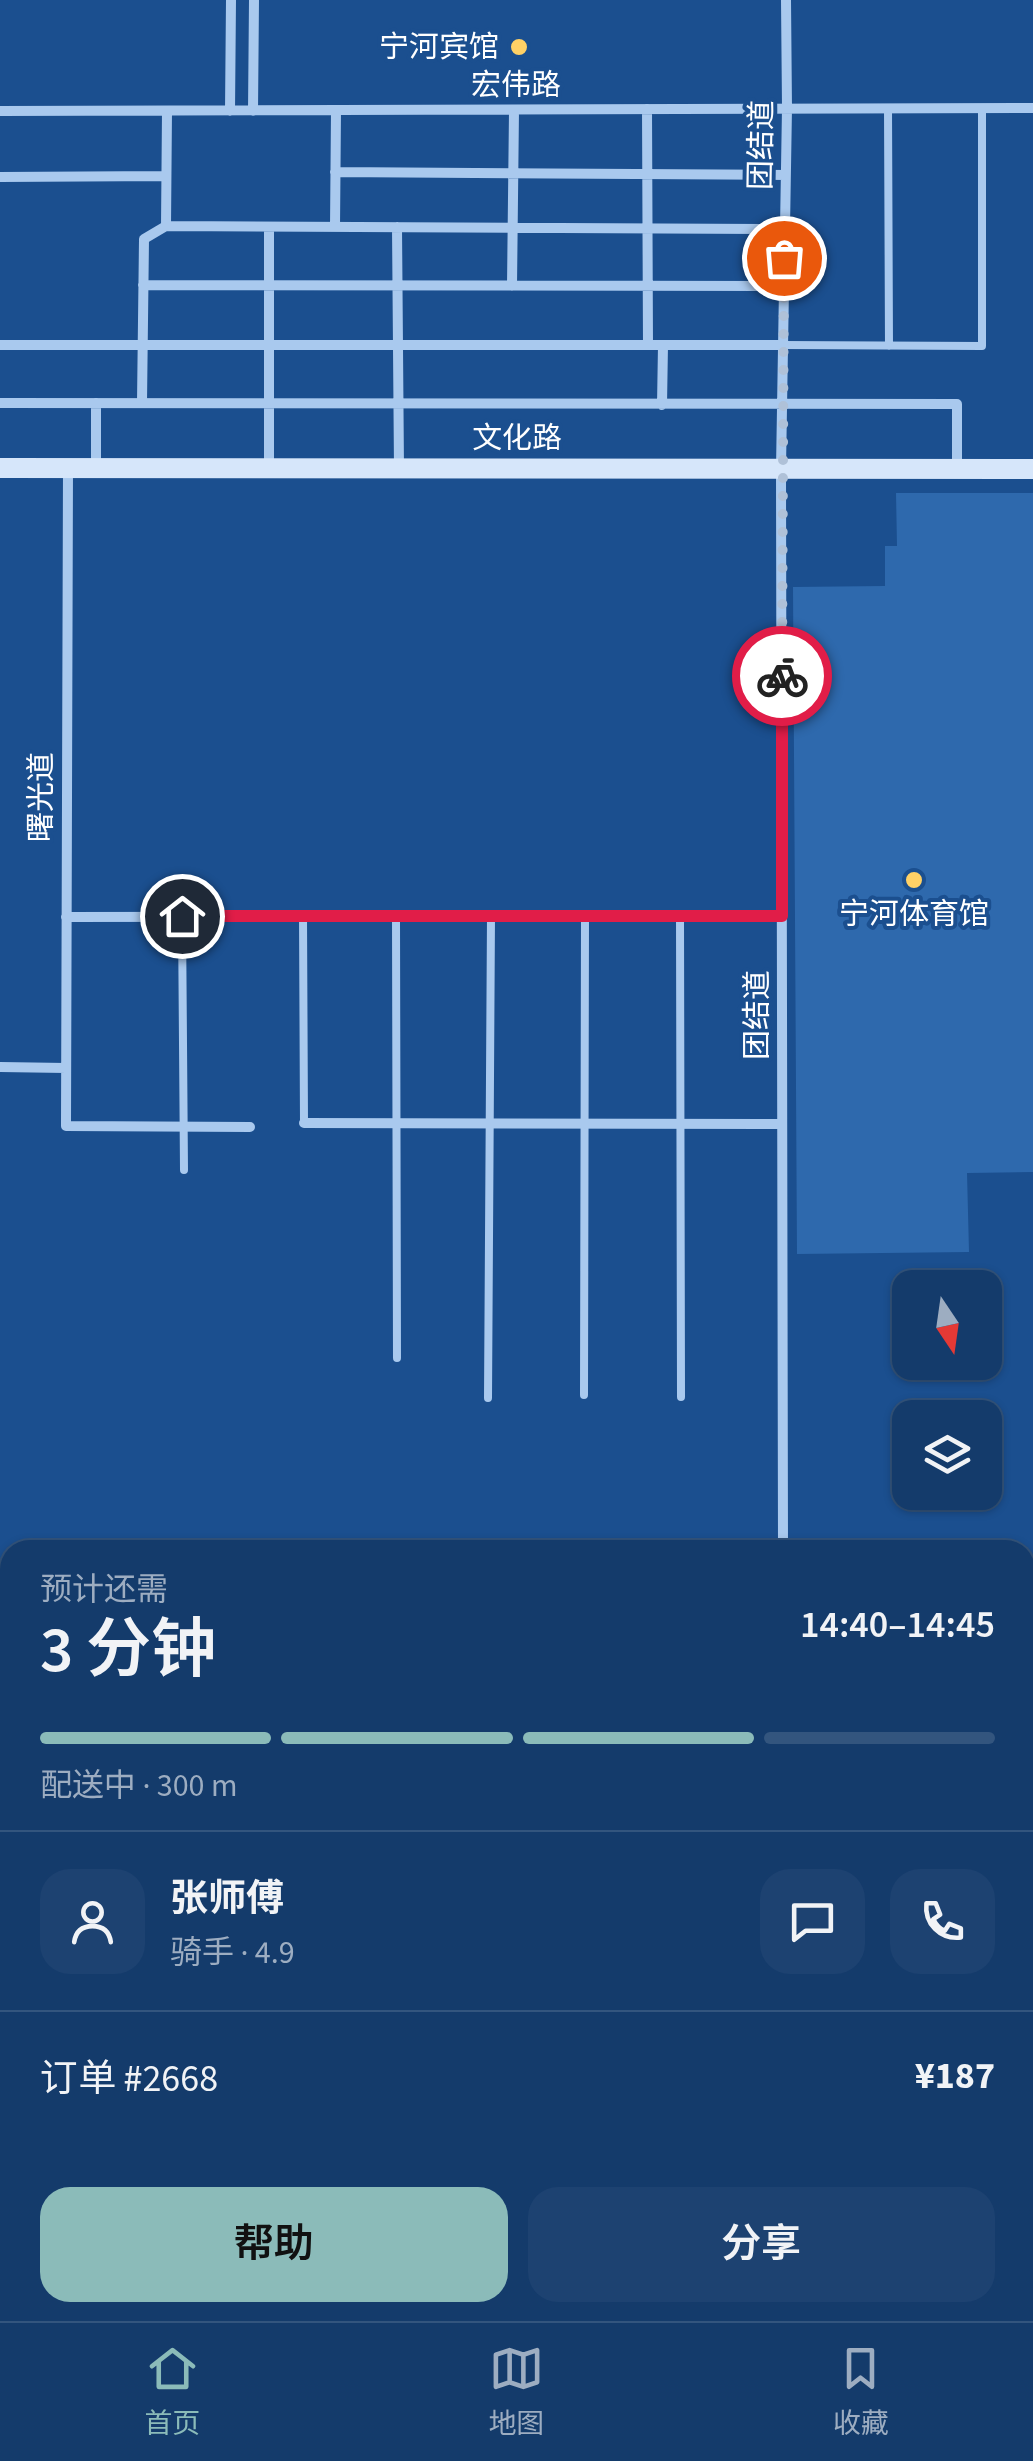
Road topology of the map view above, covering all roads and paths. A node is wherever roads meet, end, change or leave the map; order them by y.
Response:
1 (231, 0) edge
2 (254, 0) edge
3 (786, 0) edge
4 (787, 108) junction
5 (888, 108) junction
6 (982, 108) junction
7 (1033, 108) edge
8 (647, 109) junction
9 (514, 110) junction
10 (0, 111) edge
11 (166, 111) junction
12 (253, 111) junction
13 (336, 111) junction
14 (230, 112) junction
15 (335, 172) junction
16 (513, 173) junction
17 (647, 174) junction
18 (785, 175) junction
19 (166, 176) junction
20 (0, 177) edge
21 (166, 226) junction
22 (269, 227) junction
23 (335, 227) junction
24 (397, 227) junction
25 (512, 228) junction
26 (648, 229) junction
27 (784, 230) junction
28 (143, 284) junction
29 (269, 285) junction
30 (396, 285) junction
31 (512, 286) junction
32 (648, 286) junction
33 (783, 286) junction
34 (0, 345) edge
35 (142, 345) junction
36 (269, 345) junction
37 (397, 345) junction
38 (648, 345) junction
39 (663, 345) junction
40 (782, 345) junction
41 (890, 346) junction
42 (0, 403) edge
43 (96, 403) junction
44 (142, 403) junction
45 (269, 404) junction
46 (398, 404) junction
47 (662, 405) junction
48 (782, 406) junction
49 (269, 467) junction
50 (0, 468) edge
51 (68, 468) junction
52 (96, 468) junction
53 (399, 468) junction
54 (781, 468) junction
55 (957, 468) junction
56 (1033, 469) edge
57 (66, 916) junction
58 (182, 916) junction
59 (303, 916) junction
60 (396, 916) junction
61 (491, 916) junction
62 (584, 916) junction
63 (680, 916) junction
64 (782, 916) junction
65 (0, 1068) edge
66 (66, 1068) junction
67 (304, 1122) joint
68 (396, 1123) junction
69 (490, 1123) junction
70 (680, 1123) junction
71 (584, 1124) junction
72 (782, 1124) junction
73 (184, 1127) junction
74 (250, 1127) dead end
75 (184, 1170) dead end
76 (398, 1358) dead end
77 (584, 1395) dead end
78 (680, 1397) dead end
79 (488, 1398) dead end
80 (783, 1540) edge

1 - 14 street
2 - 12 street
3 - 4 street, 团结道
4 - 5 street, 宏伟路
4 - 8 street, 宏伟路
4 - 18 street, 团结道
5 - 6 street, 宏伟路
5 - 41 lane
6 - 7 street, 宏伟路
6 - 41 lane
8 - 9 street, 宏伟路
8 - 17 street
9 - 13 street, 宏伟路
9 - 16 street
10 - 11 street, 宏伟路
11 - 14 street, 宏伟路
11 - 19 street
12 - 13 street, 宏伟路
12 - 14 street, 宏伟路
13 - 15 street
15 - 16 street
15 - 23 street
16 - 17 street
16 - 25 street
17 - 18 street
17 - 26 street
18 - 27 street, 团结道
19 - 20 street
19 - 21 street
21 - 22 street
21 - 28 street
22 - 23 street
22 - 29 street
23 - 24 street
24 - 25 street
24 - 30 street
25 - 26 street
25 - 31 street
26 - 27 street
26 - 32 street
27 - 33 street, 团结道
28 - 29 street
28 - 35 street
29 - 30 street
29 - 36 street
30 - 31 street
30 - 37 street
31 - 32 street
32 - 33 street
32 - 38 street
33 - 40 street, 团结道
34 - 35 street
35 - 36 street
35 - 44 street
36 - 37 street
36 - 45 street
37 - 38 street
37 - 46 street
38 - 39 street
39 - 40 street
39 - 47 street
40 - 41 lane
40 - 48 street, 团结道
42 - 43 street
43 - 44 street
43 - 52 street
44 - 45 street
45 - 46 street
45 - 49 street
46 - 47 street
46 - 53 street
47 - 48 street
48 - 54 street, 团结道
48 - 55 street
49 - 52 street, 文化路
49 - 53 street, 文化路
50 - 51 street, 文化路
51 - 52 street, 文化路
51 - 57 street, 曙光道
53 - 54 street, 文化路
54 - 55 street, 文化路
54 - 64 street, 团结道
55 - 56 street, 文化路
57 - 58 street
57 - 66 street, 曙光道
58 - 59 street
58 - 73 lane
59 - 60 street
59 - 67 lane
60 - 61 street
60 - 68 lane
61 - 62 street
61 - 69 lane
62 - 63 street
62 - 71 lane
63 - 64 street
63 - 70 lane
64 - 72 street, 团结道
65 - 66 street
66 - 73 street, 曙光道
67 - 68 street
68 - 69 street
68 - 76 lane
69 - 71 street
69 - 79 lane
70 - 71 street
70 - 72 street
70 - 78 lane
71 - 77 lane
72 - 80 street, 团结道
73 - 74 street
73 - 75 lane

